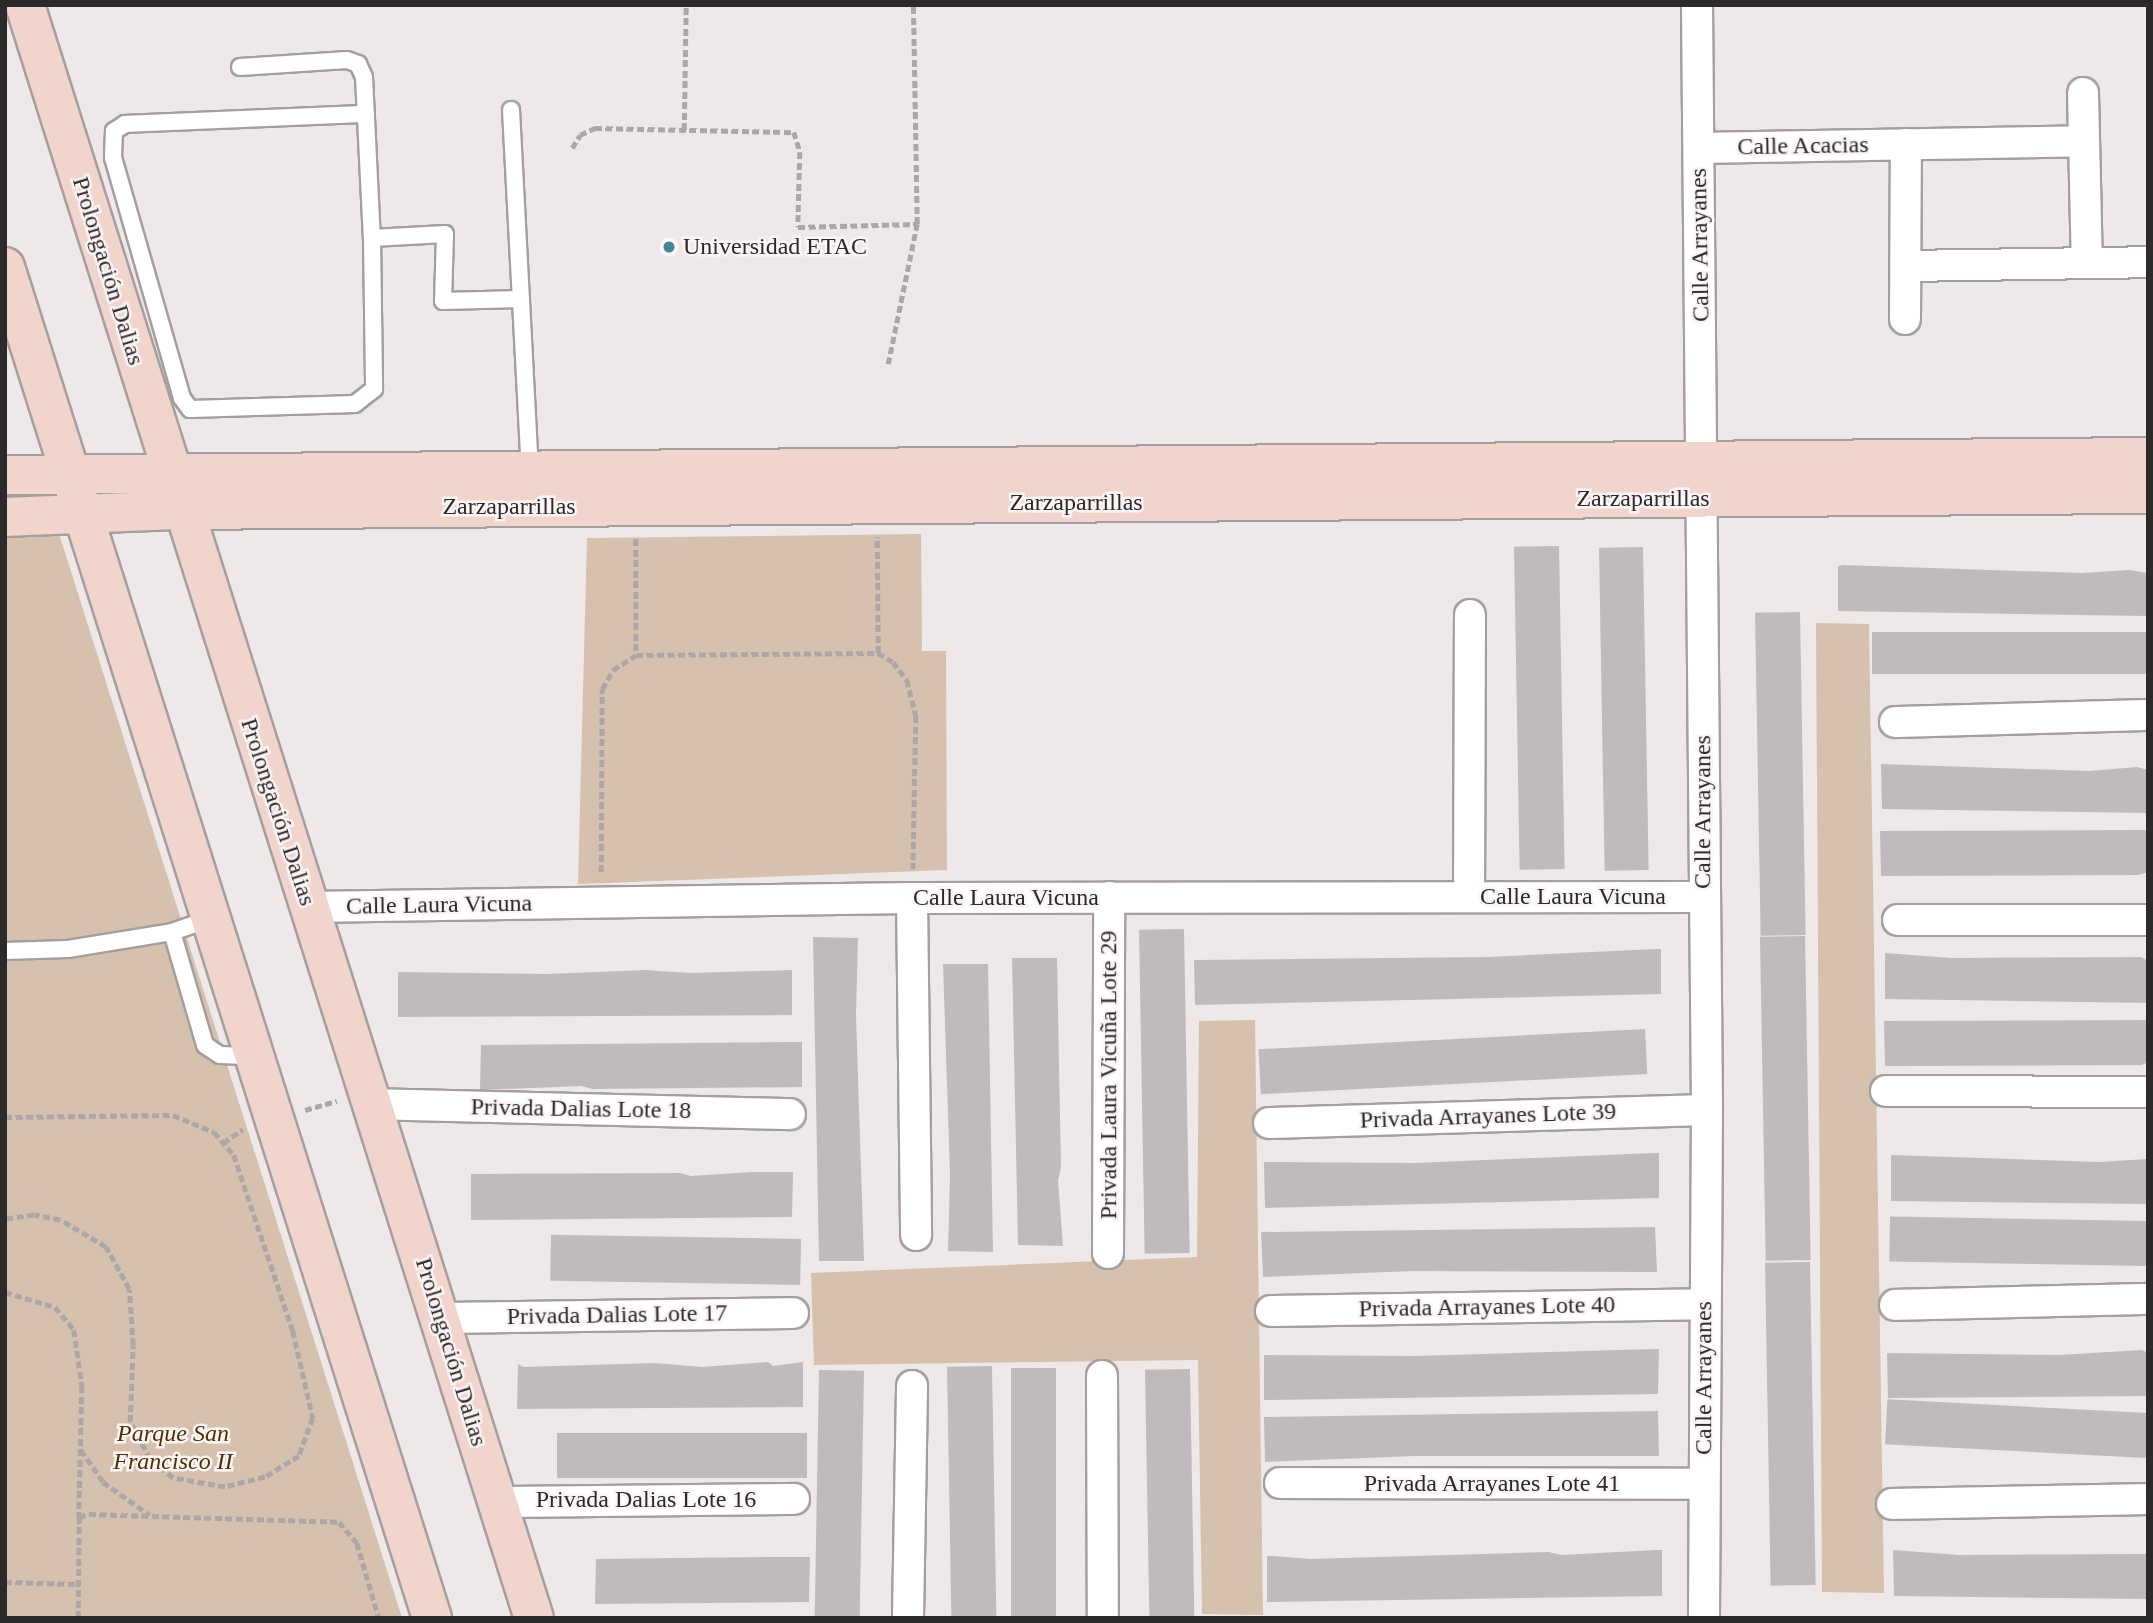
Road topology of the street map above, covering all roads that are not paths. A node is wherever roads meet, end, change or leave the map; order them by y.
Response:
1 (25, 5) edge
2 (1697, 5) edge
3 (240, 67) dead end
4 (2083, 93) dead end
5 (511, 110) dead end
6 (366, 114) junction
7 (2084, 141) junction
8 (1906, 145) junction
9 (1699, 148) junction
10 (372, 239) junction
11 (2087, 262) junction
12 (2148, 262) edge
13 (1906, 266) junction
14 (5, 267) edge
15 (521, 299) junction
16 (1905, 319) dead end
17 (2148, 457) edge
18 (1702, 458) junction
19 (530, 471) junction
20 (72, 474) junction
21 (5, 475) edge
22 (176, 493) junction
23 (2148, 494) edge
24 (1702, 498) junction
25 (86, 516) junction
26 (5, 517) edge
27 (1470, 615) dead end
28 (2148, 715) edge
29 (1895, 722) dead end
30 (1109, 897) junction
31 (1469, 897) junction
32 (1703, 897) junction
33 (912, 898) junction
34 (309, 907) junction
35 (212, 918) junction
36 (1898, 920) dead end
37 (2148, 920) edge
38 (172, 932) junction
39 (5, 951) edge
40 (256, 1056) junction
41 (1886, 1091) dead end
42 (2148, 1092) edge
43 (370, 1098) junction
44 (1707, 1110) junction
45 (790, 1114) dead end
46 (1269, 1122) dead end
47 (916, 1235) dead end
48 (1108, 1253) dead end
49 (2148, 1300) edge
50 (1704, 1304) junction
51 (1895, 1305) dead end
52 (1271, 1311) dead end
53 (793, 1312) dead end
54 (441, 1318) junction
55 (1102, 1376) dead end
56 (912, 1386) dead end
57 (1280, 1483) dead end
58 (1704, 1484) junction
59 (794, 1499) dead end
60 (2148, 1499) edge
61 (498, 1502) junction
62 (1892, 1504) dead end
63 (432, 1618) edge
64 (534, 1618) edge
65 (908, 1618) edge
66 (1103, 1618) edge
67 (1704, 1618) edge

1 - 22 street, Prolongación Dalias
2 - 9 street, Calle Arrayanes
3 - 6 lane
4 - 7 street
5 - 15 lane
6 - 10 lane
6 - 10 lane
7 - 8 street, Calle Acacias
7 - 11 street
8 - 9 street, Calle Acacias
8 - 13 street, Calle Acacias
9 - 18 street, Calle Arrayanes
10 - 15 lane
11 - 12 street
11 - 13 street
13 - 16 street, Calle Acacias
14 - 20 street
15 - 19 lane
17 - 18 street, Zarzaparrillas
18 - 19 street, Zarzaparrillas
18 - 24 street, Calle Arrayanes
19 - 22 street, Zarzaparrillas
20 - 21 street, Zarzaparrillas
20 - 22 street, Zarzaparrillas
20 - 25 street
22 - 24 street, Zarzaparrillas
22 - 25 street, Zarzaparrillas
22 - 34 street, Prolongación Dalias
23 - 24 street, Zarzaparrillas
24 - 32 street, Calle Arrayanes
25 - 26 street, Zarzaparrillas
25 - 35 street
27 - 31 street
28 - 29 street
30 - 31 street, Calle Laura Vicuna
30 - 33 street, Calle Laura Vicuna
30 - 48 street, Privada Laura Vicuña Lote 29
31 - 32 street, Calle Laura Vicuna
32 - 44 street, Calle Arrayanes
33 - 34 street, Calle Laura Vicuna
33 - 47 street
34 - 43 street, Prolongación Dalias
35 - 38 lane
35 - 40 street
36 - 37 street
38 - 39 lane
38 - 40 lane
40 - 63 street
41 - 42 street
43 - 45 street, Privada Dalias Lote 18
43 - 54 street, Prolongación Dalias
44 - 46 street, Privada Arrayanes Lote 39
44 - 50 street, Calle Arrayanes
49 - 51 street
50 - 52 street, Privada Arrayanes Lote 40
50 - 58 street, Calle Arrayanes
53 - 54 street, Privada Dalias Lote 17
54 - 61 street, Prolongación Dalias
55 - 66 street
56 - 65 street
57 - 58 street, Privada Arrayanes Lote 41
58 - 67 street, Calle Arrayanes
59 - 61 street, Privada Dalias Lote 16
60 - 62 street
61 - 64 street, Prolongación Dalias

